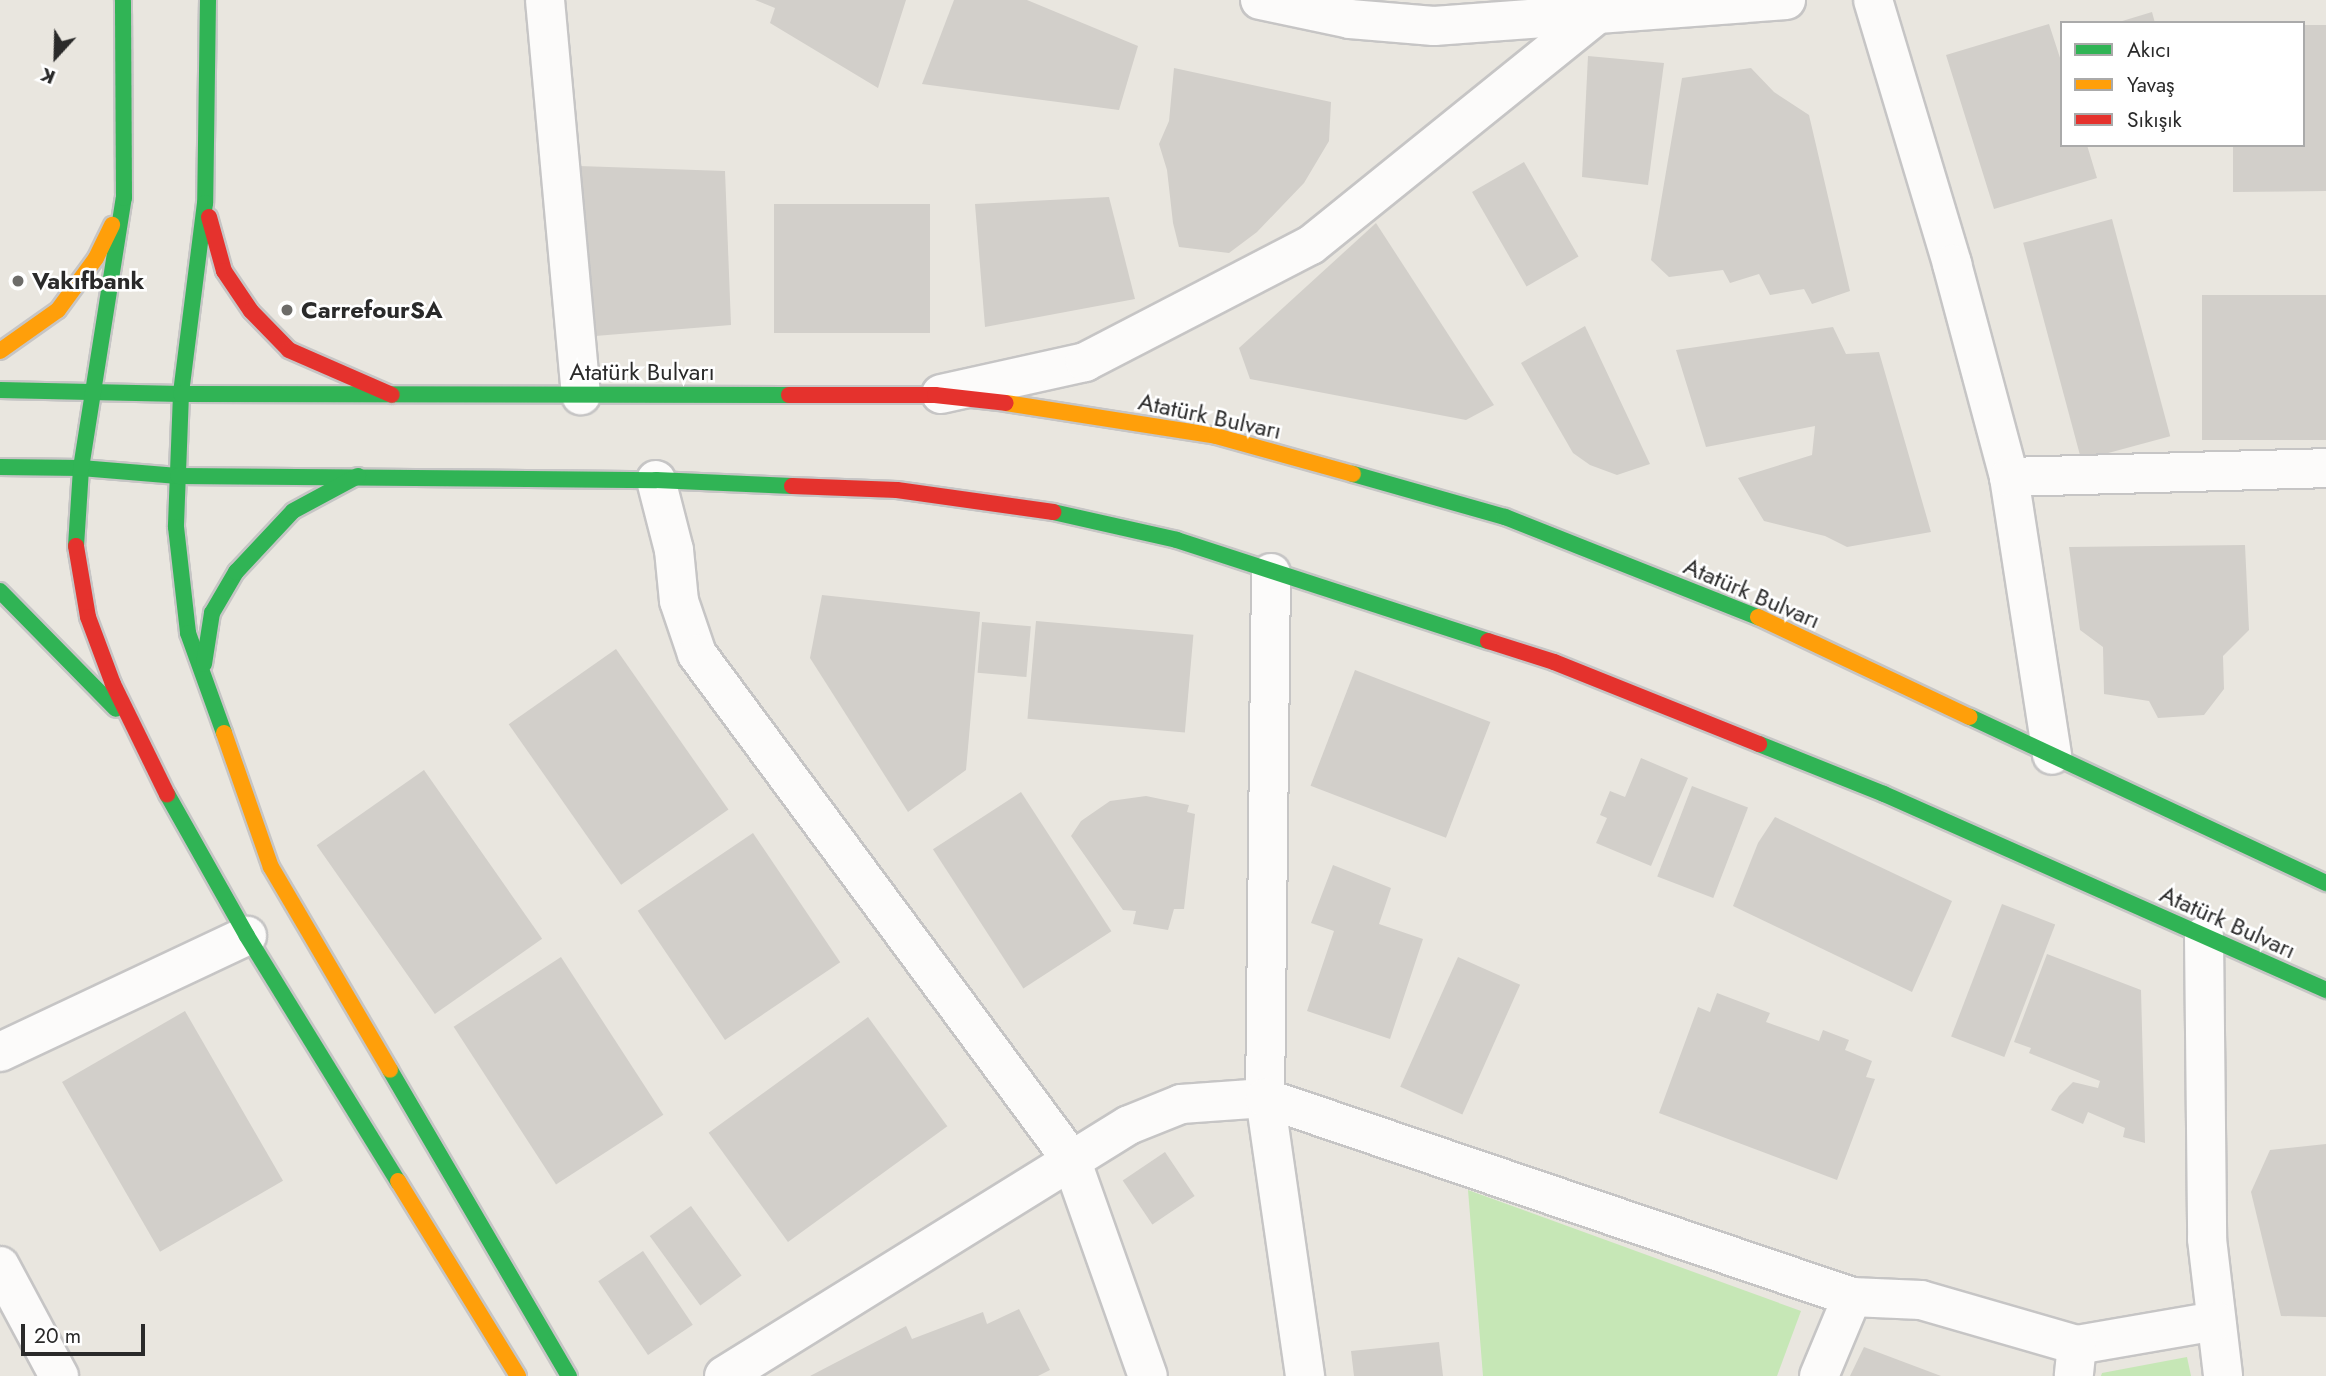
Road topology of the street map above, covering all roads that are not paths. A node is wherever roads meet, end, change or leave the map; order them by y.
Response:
1 (123, 0) edge
2 (208, 0) edge
3 (545, 0) edge
4 (1260, 0) edge
5 (1786, 0) edge
6 (1873, 0) edge
7 (1611, 7) edge
8 (124, 198) junction
9 (205, 203) junction
10 (0, 351) edge
11 (0, 390) edge
12 (93, 391) junction
13 (181, 394) junction
14 (392, 395) junction
15 (581, 395) junction
16 (935, 395) junction
17 (0, 467) edge
18 (80, 468) junction
19 (2326, 468) edge
20 (178, 476) junction
21 (358, 476) junction
22 (2009, 477) junction
23 (656, 480) junction
24 (1271, 573) junction
25 (0, 591) edge
26 (202, 673) junction
27 (132, 725) junction
28 (2052, 755) junction
29 (2326, 883) edge
30 (247, 936) junction
31 (2204, 936) junction
32 (2326, 990) edge
33 (0, 1052) edge
34 (1265, 1097) junction
35 (1071, 1160) junction
36 (0, 1266) edge
37 (1852, 1297) junction
38 (2216, 1321) junction
39 (2076, 1360) edge
40 (59, 1376) edge
41 (518, 1376) edge
42 (569, 1376) edge
43 (724, 1376) edge
44 (1148, 1376) edge
45 (1305, 1376) edge
46 (1819, 1376) edge
47 (2222, 1376) edge

1 - 8 main road
2 - 9 main road
3 - 15 street
4 - 7 street
5 - 7 street
6 - 22 street
7 - 16 street
8 - 10 main road
8 - 12 main road
9 - 13 main road
9 - 14 main road
11 - 12 main road, Atatürk Bulvarı
12 - 13 main road, Atatürk Bulvarı
12 - 18 main road
13 - 14 main road, Atatürk Bulvarı
13 - 20 main road
14 - 15 main road, Atatürk Bulvarı
15 - 16 main road, Atatürk Bulvarı
16 - 28 main road, Atatürk Bulvarı
17 - 18 main road, Atatürk Bulvarı
18 - 20 main road, Atatürk Bulvarı
18 - 27 main road
19 - 22 street
20 - 21 main road, Atatürk Bulvarı
20 - 26 main road
21 - 23 main road, Atatürk Bulvarı
21 - 26 main road
22 - 28 street
23 - 24 main road, Atatürk Bulvarı
23 - 35 street
24 - 31 main road, Atatürk Bulvarı
24 - 34 street
25 - 27 main road
26 - 42 main road
27 - 30 main road
28 - 29 main road, Atatürk Bulvarı
30 - 33 street
30 - 41 main road
31 - 32 main road, Atatürk Bulvarı
31 - 38 street
34 - 35 street
34 - 37 street
34 - 45 street
35 - 43 street
35 - 44 street
36 - 40 street
37 - 39 street
37 - 46 street
38 - 39 street
38 - 47 street

